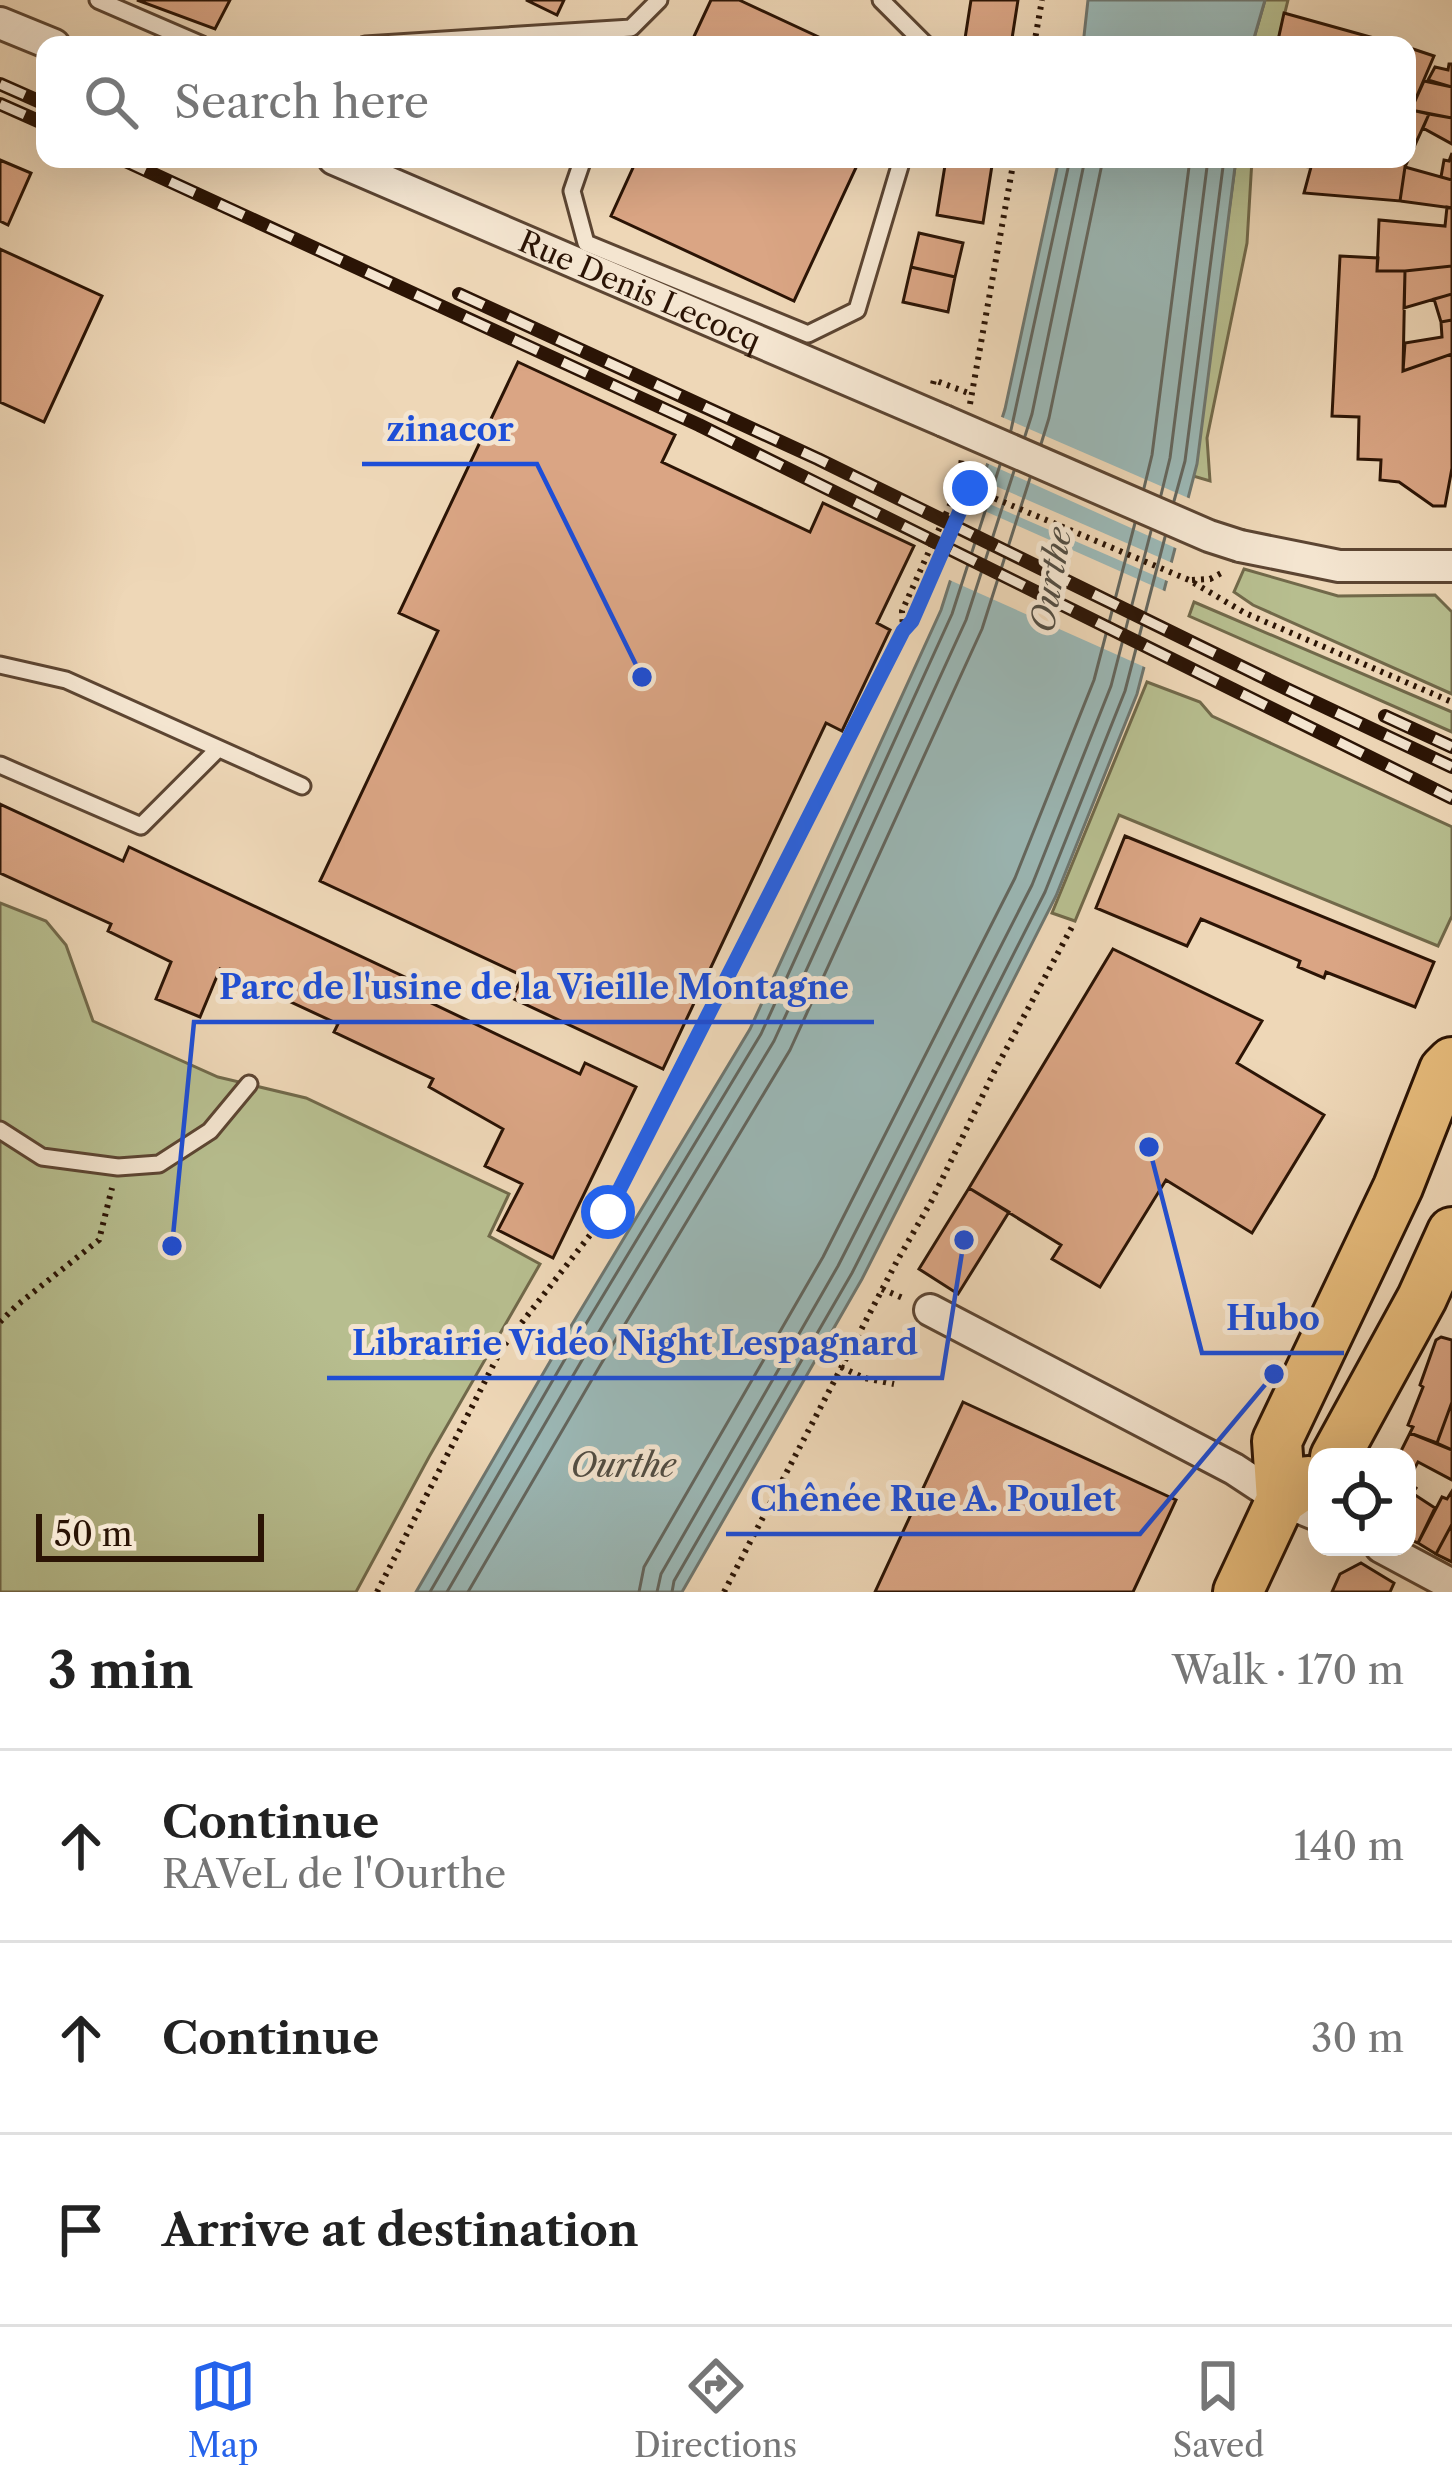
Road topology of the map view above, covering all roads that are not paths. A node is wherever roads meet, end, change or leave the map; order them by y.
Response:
1 (98, 0) edge
2 (659, 0) edge
3 (881, 0) edge
4 (0, 23) edge
5 (181, 36) edge
6 (629, 36) edge
7 (917, 36) edge
8 (36, 38) edge
9 (355, 168) edge
10 (580, 168) edge
11 (899, 168) edge
12 (1452, 566) edge
13 (0, 665) edge
14 (218, 749) junction
15 (0, 765) edge
16 (302, 786) dead end
17 (1452, 1062) edge
18 (249, 1084) dead end
19 (0, 1130) edge
20 (1452, 1232) edge
21 (1358, 1270) junction
22 (1437, 1304) edge
23 (930, 1310) dead end
24 (1341, 1448) edge
25 (1305, 1496) edge
26 (1397, 1556) edge
27 (1452, 1586) edge
28 (1238, 1592) edge

1 - 5 lane
2 - 6 lane
3 - 7 lane
4 - 8 street
9 - 12 street, Rue Denis Lecocq, bridge
10 - 11 lane
13 - 14 lane
14 - 15 lane
14 - 16 lane
17 - 21 main road
18 - 19 lane
20 - 22 main road
21 - 22 main road
21 - 25 main road
22 - 24 main road
23 - 25 street
25 - 28 main road
26 - 27 street

